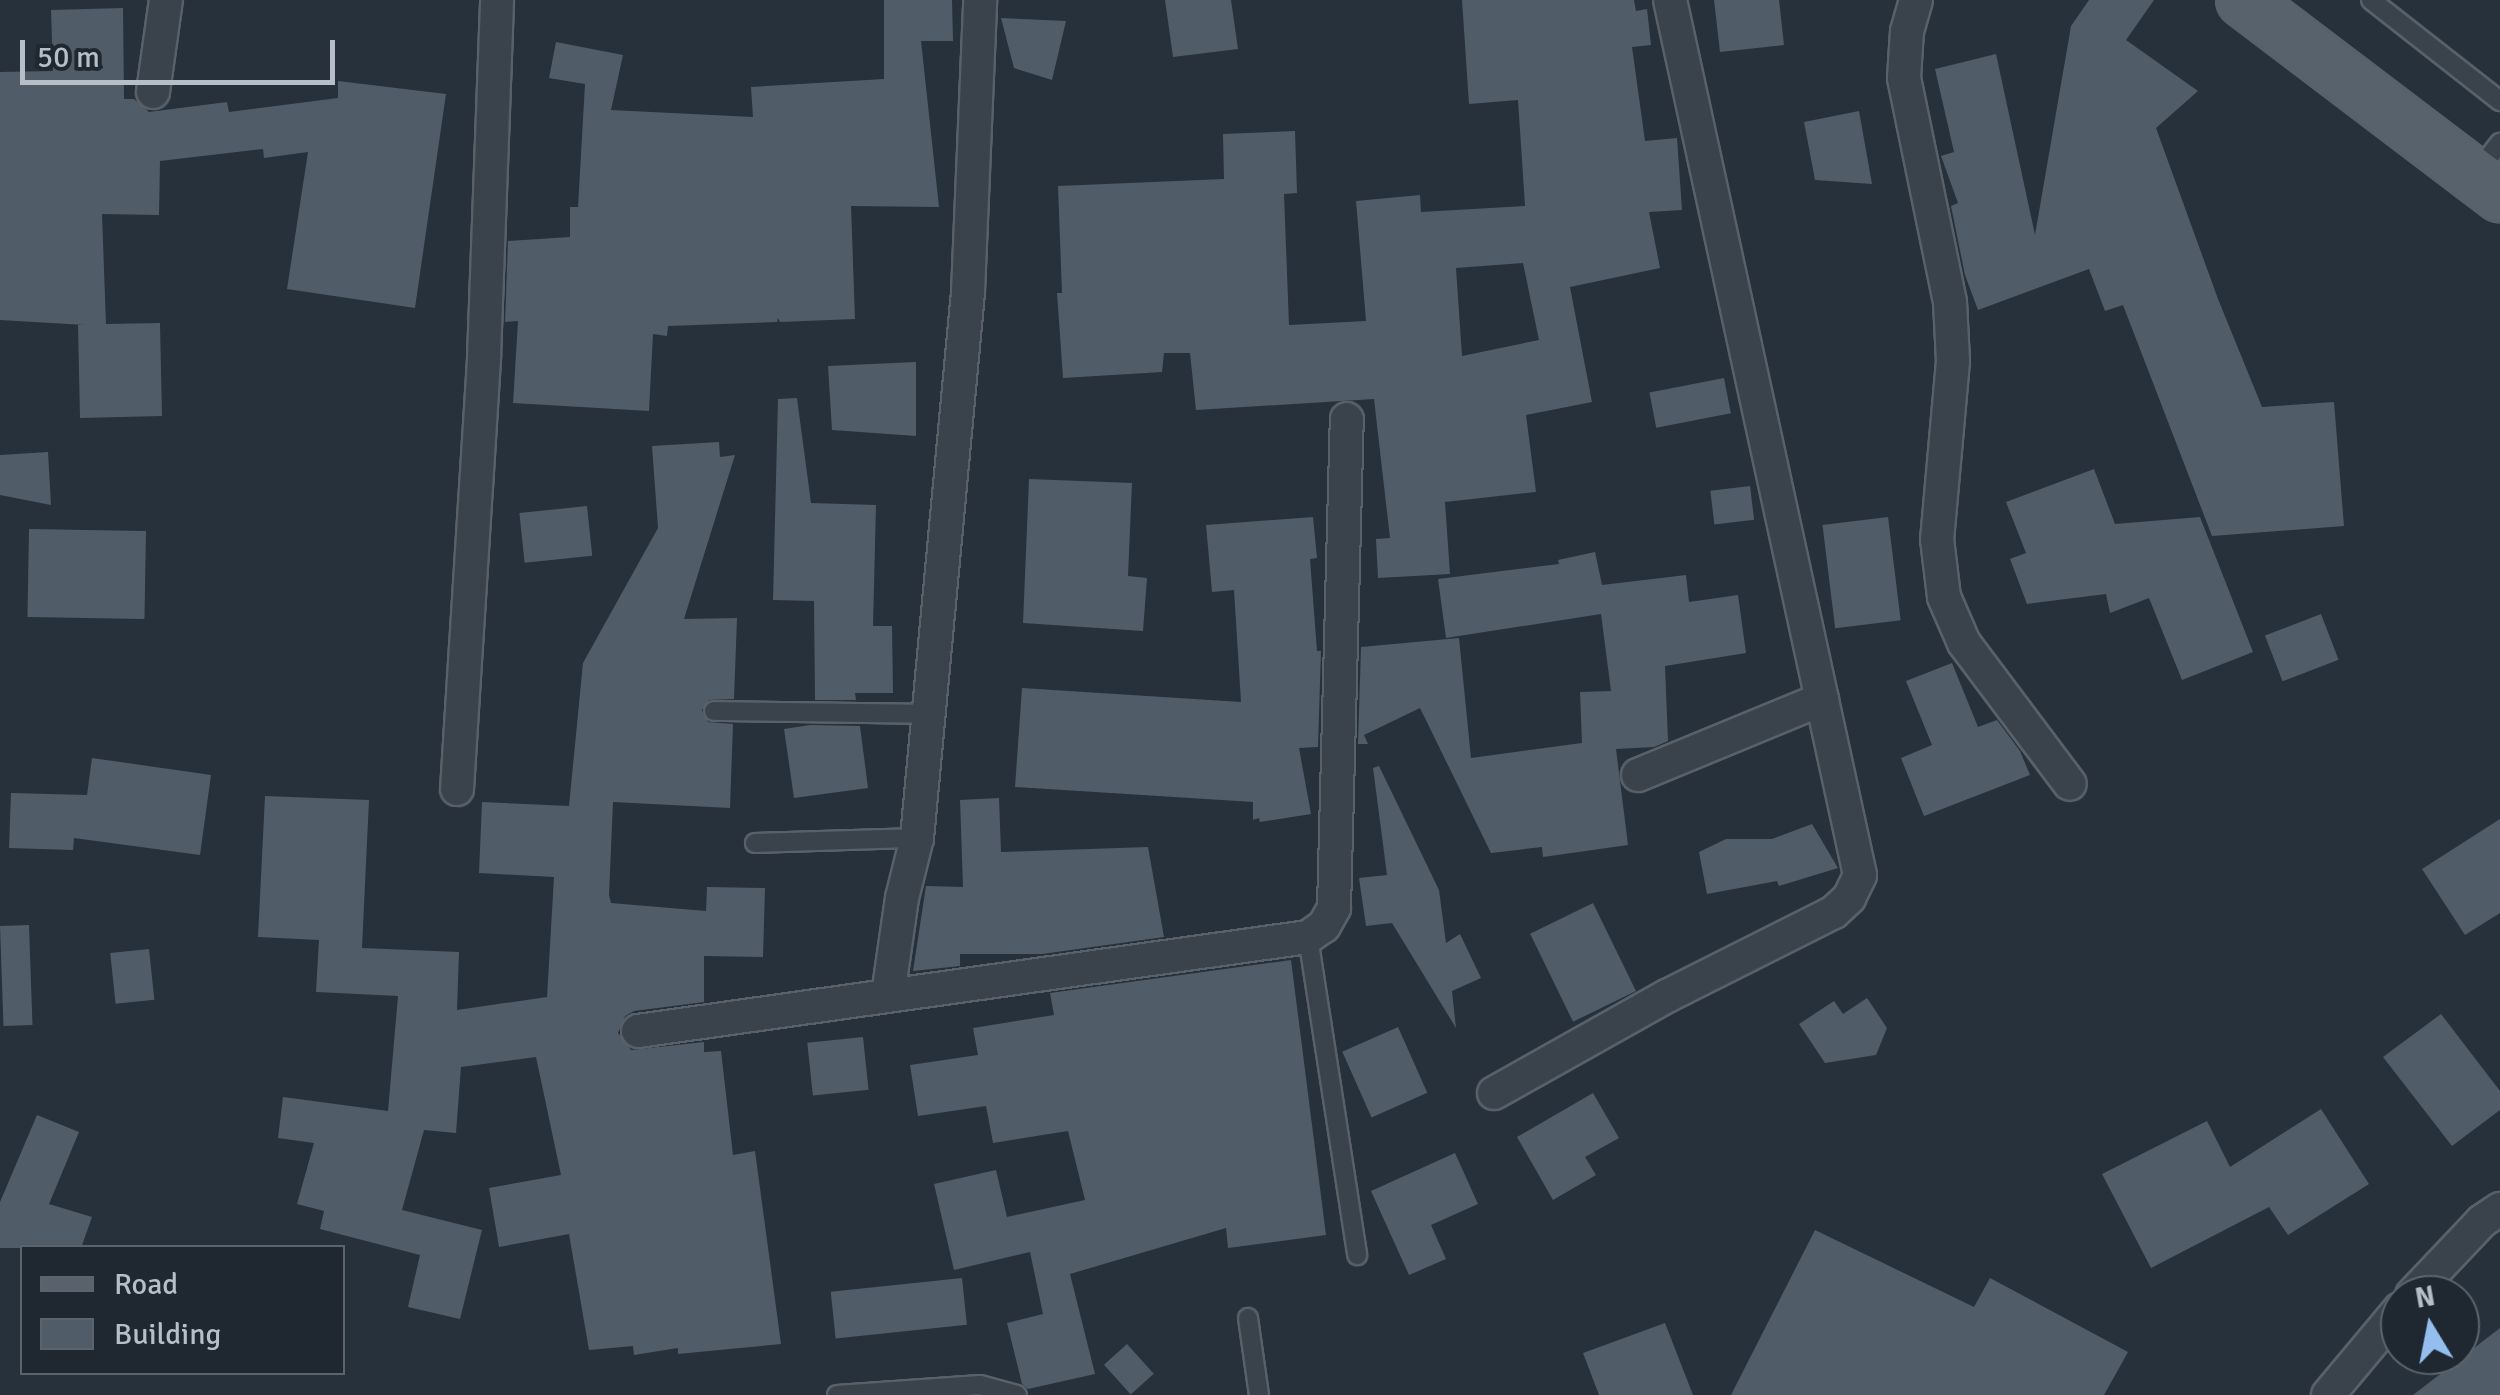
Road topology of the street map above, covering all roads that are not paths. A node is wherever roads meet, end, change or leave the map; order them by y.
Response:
1 (166, 0) edge
2 (497, 0) edge
3 (980, 0) edge
4 (1670, 0) edge
5 (1916, 0) edge
6 (2243, 0) edge
7 (2371, 0) edge
8 (153, 92) dead end
9 (2500, 101) edge
10 (2491, 171) edge
11 (1348, 418) dead end
12 (1822, 699) junction
13 (714, 711) dead end
14 (928, 714) junction
15 (1638, 775) dead end
16 (2070, 784) dead end
17 (457, 788) dead end
18 (917, 838) junction
19 (755, 844) dead end
20 (1308, 937) junction
21 (888, 996) junction
22 (638, 1031) dead end
23 (1494, 1093) dead end
24 (2500, 1210) edge
25 (1357, 1254) dead end
26 (2431, 1275) edge
27 (1248, 1318) dead end
28 (2380, 1334) edge
29 (837, 1395) edge
30 (1017, 1395) edge
31 (1259, 1395) edge
32 (2328, 1395) edge

1 - 8 street
2 - 17 street
3 - 14 street
4 - 12 street
5 - 16 street
6 - 10 main road
7 - 9 lane
11 - 20 street
12 - 15 street
12 - 23 street
13 - 14 lane
14 - 18 street
18 - 19 lane
18 - 21 street
20 - 21 street
20 - 25 lane
21 - 22 street
24 - 26 street
27 - 31 lane
28 - 32 street
29 - 30 lane

